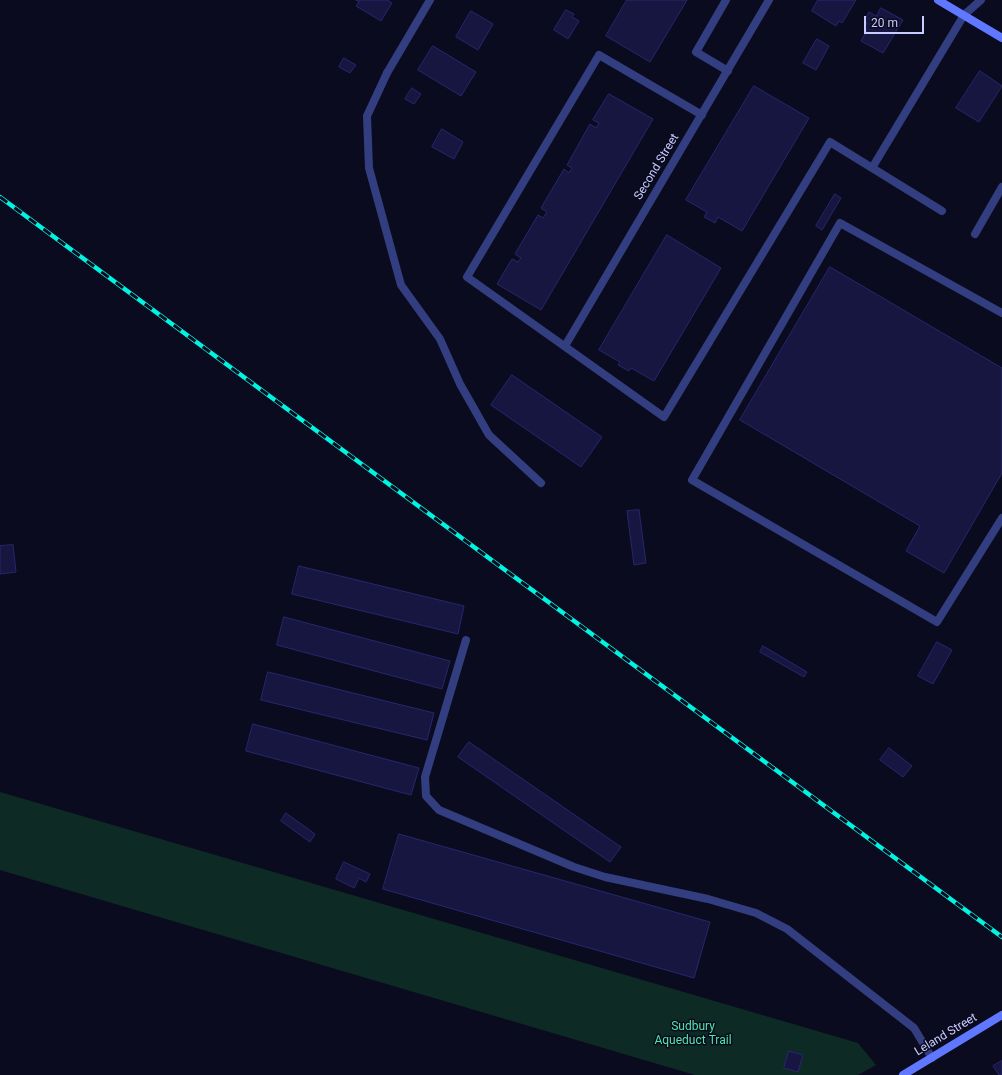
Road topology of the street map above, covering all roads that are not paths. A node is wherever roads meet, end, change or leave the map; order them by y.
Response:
1 (430, 0) edge
2 (726, 0) edge
3 (770, 0) edge
4 (938, 0) edge
5 (981, 0) edge
6 (964, 15) junction
7 (1002, 38) edge
8 (728, 71) junction
9 (702, 115) junction
10 (872, 168) junction
11 (1002, 187) edge
12 (942, 211) dead end
13 (975, 234) dead end
14 (1002, 313) edge
15 (565, 346) junction
16 (542, 483) dead end
17 (1002, 518) edge
18 (466, 640) dead end
19 (1002, 1015) edge
20 (932, 1058) junction
21 (903, 1075) edge

1 - 16 street
2 - 8 street
3 - 8 street, Second Street
4 - 6 street
5 - 6 street
6 - 7 street
6 - 10 street
8 - 9 street, Second Street
9 - 15 street, Second Street
9 - 15 street
10 - 12 street
10 - 15 street
11 - 13 street
14 - 17 street
18 - 20 street
19 - 20 street, Leland Street
20 - 21 street, Leland Street

